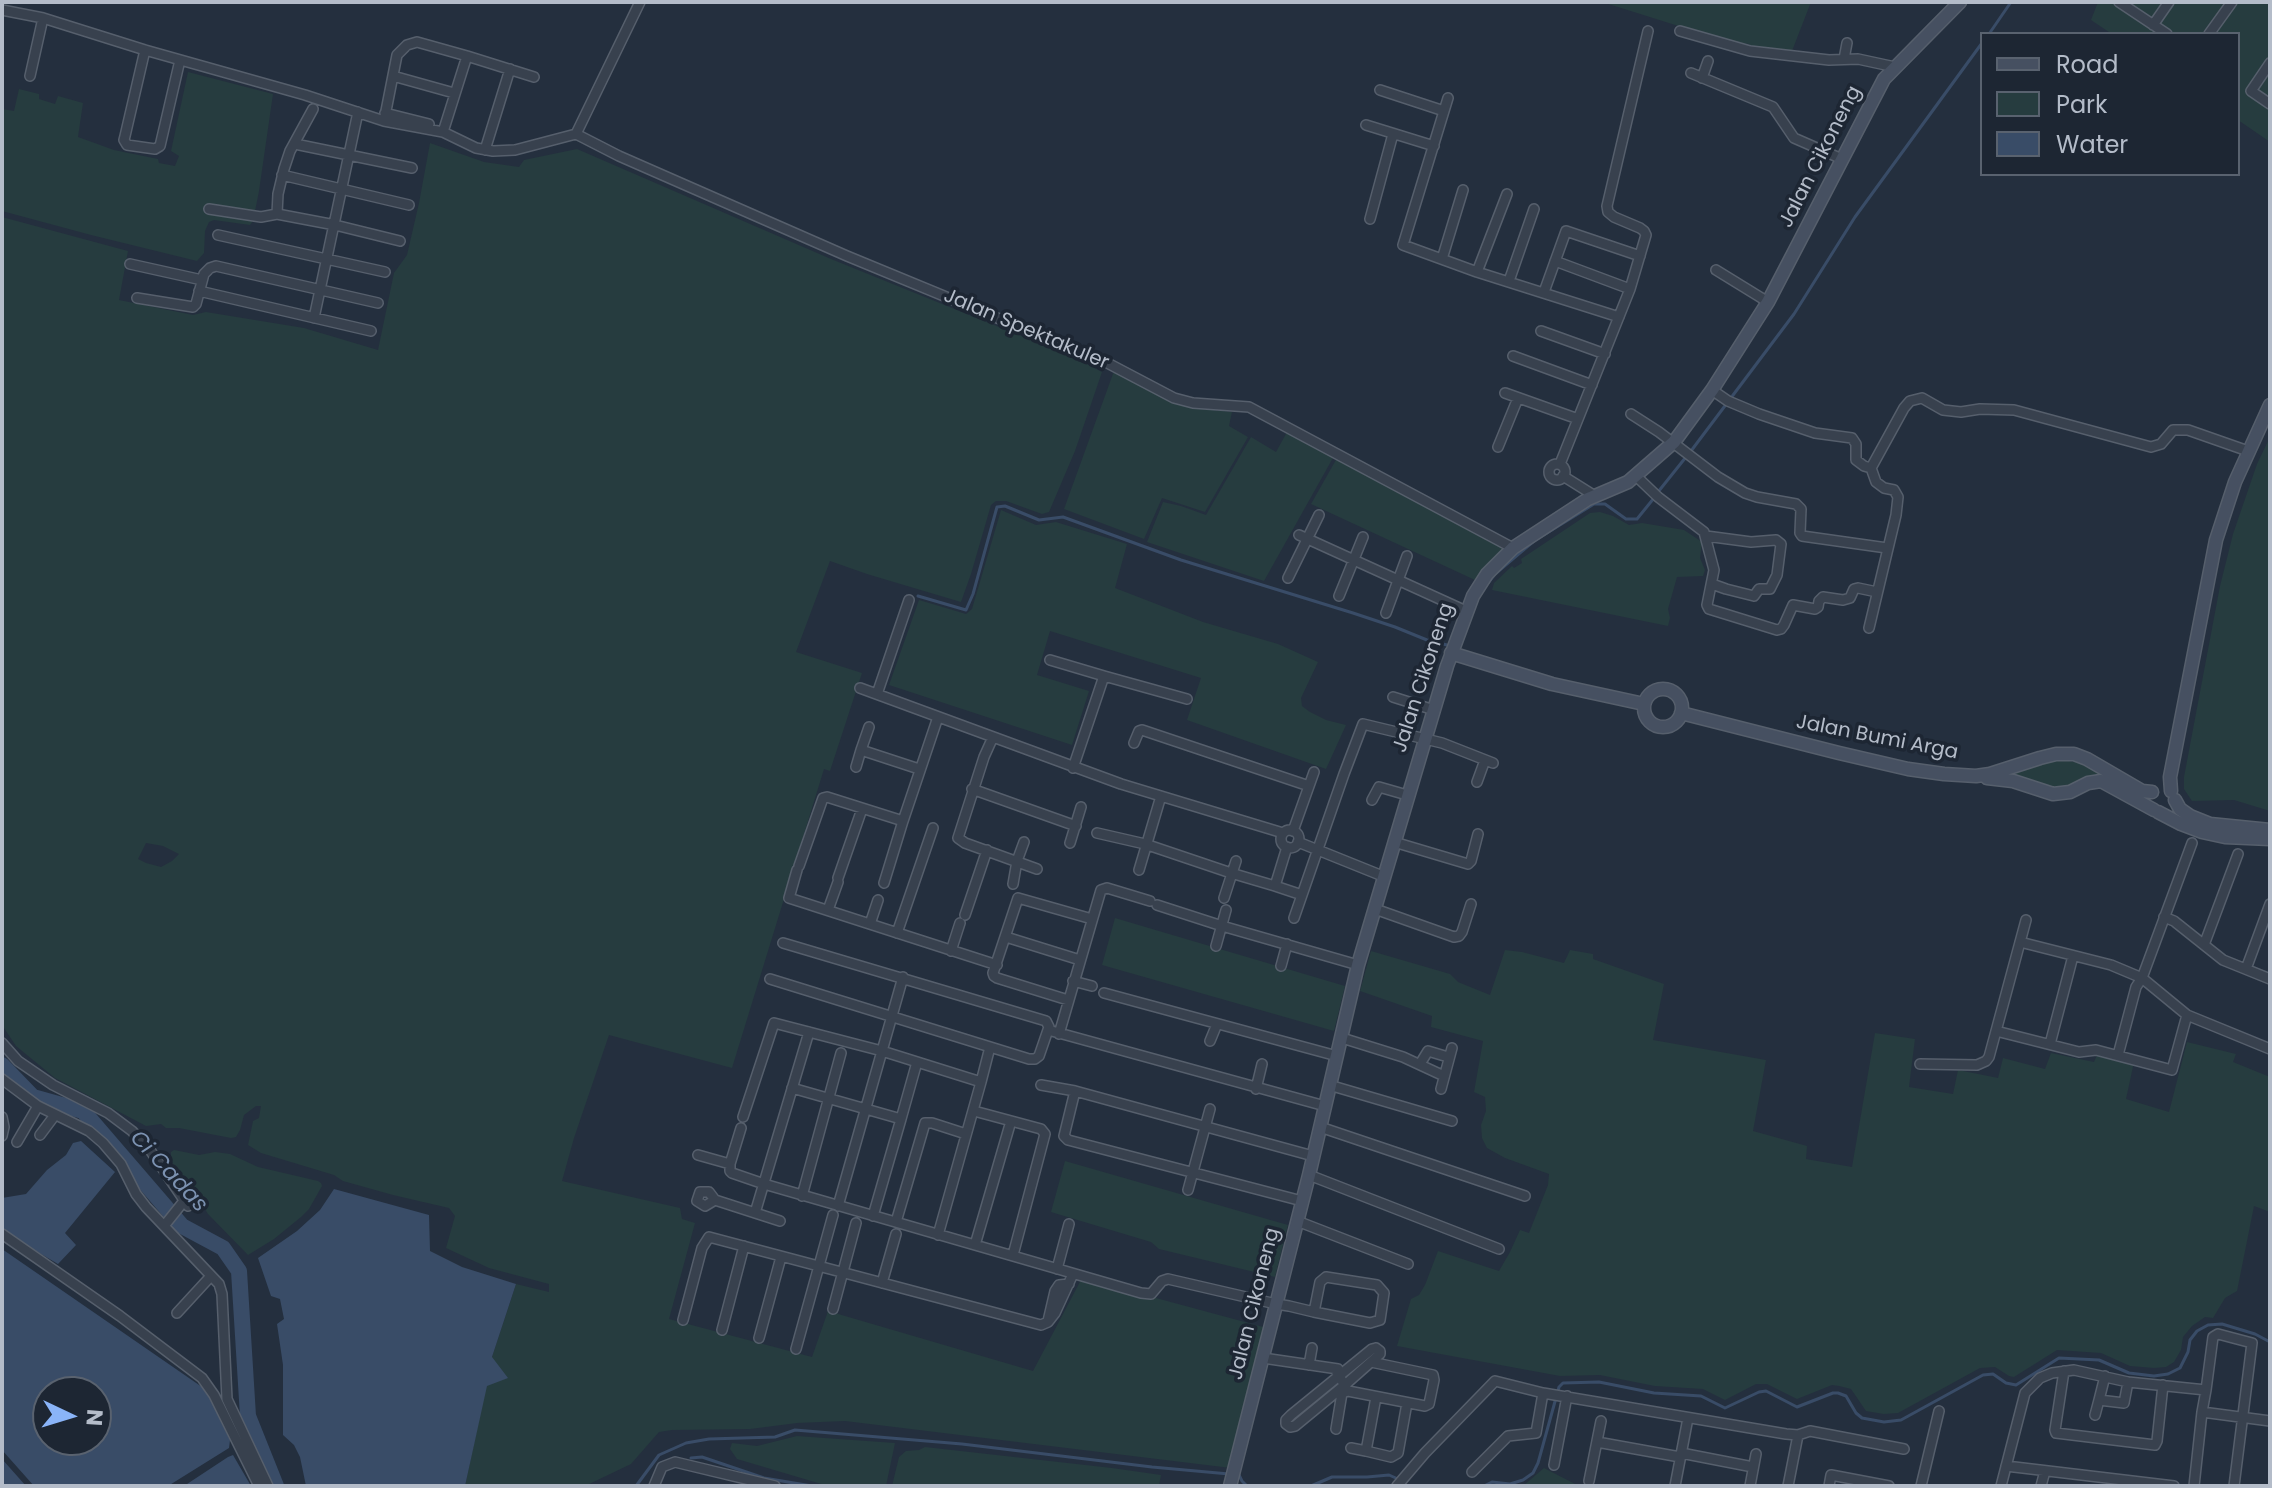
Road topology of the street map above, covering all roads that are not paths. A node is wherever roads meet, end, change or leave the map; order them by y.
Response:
1 (640, 2) edge
2 (1960, 2) edge
3 (2119, 2) edge
4 (2169, 2) edge
5 (2232, 2) edge
6 (2, 10) edge
7 (43, 18) junction
8 (2153, 25) junction
9 (1648, 31) dead end
10 (1680, 31) dead end
11 (2164, 32) edge
12 (2210, 32) edge
13 (1847, 43) dead end
14 (145, 50) junction
15 (467, 56) junction
16 (1844, 59) junction
17 (180, 60) junction
18 (1708, 61) dead end
19 (2270, 63) edge
20 (510, 69) junction
21 (1891, 72) junction
22 (1691, 73) dead end
23 (30, 76) dead end
24 (393, 76) junction
25 (534, 77) dead end
26 (1702, 78) junction
27 (1380, 90) dead end
28 (454, 93) junction
29 (1448, 98) dead end
30 (2270, 104) edge
31 (313, 109) dead end
32 (1444, 111) junction
33 (358, 112) junction
34 (384, 117) junction
35 (1366, 125) dead end
36 (444, 130) junction
37 (576, 134) junction
38 (1393, 134) junction
39 (295, 144) junction
40 (1434, 146) junction
41 (485, 150) junction
42 (349, 154) junction
43 (1842, 159) junction
44 (412, 168) dead end
45 (282, 175) junction
46 (342, 190) junction
47 (1463, 190) dead end
48 (1507, 194) dead end
49 (409, 205) dead end
50 (209, 209) dead end
51 (1534, 209) dead end
52 (277, 214) junction
53 (1370, 219) dead end
54 (335, 225) junction
55 (218, 235) dead end
56 (400, 241) dead end
57 (1640, 256) junction
58 (328, 258) junction
59 (1442, 259) junction
60 (1555, 261) junction
61 (130, 264) dead end
62 (1716, 270) dead end
63 (385, 272) dead end
64 (1477, 272) junction
65 (202, 280) junction
66 (1509, 281) junction
67 (1630, 289) junction
68 (320, 290) junction
69 (199, 291) junction
70 (1544, 292) junction
71 (137, 298) dead end
72 (1768, 302) junction
73 (378, 303) dead end
74 (1619, 317) junction
75 (314, 318) junction
76 (371, 331) dead end
77 (1541, 331) dead end
78 (1605, 354) junction
79 (1513, 356) dead end
80 (1592, 385) junction
81 (1712, 390) junction
82 (1505, 393) dead end
83 (1518, 398) junction
84 (2270, 405) edge
85 (1631, 414) dead end
86 (1578, 419) junction
87 (1674, 442) junction
88 (1498, 447) dead end
89 (2248, 451) junction
90 (1871, 468) junction
91 (1636, 476) junction
92 (1595, 496) junction
93 (1319, 515) dead end
94 (1706, 536) junction
95 (1363, 537) dead end
96 (1302, 538) junction
97 (1513, 548) junction
98 (1887, 548) junction
99 (1407, 556) dead end
100 (1352, 561) junction
101 (1288, 578) dead end
102 (1398, 581) junction
103 (1712, 584) junction
104 (1877, 592) junction
105 (1339, 596) dead end
106 (909, 600) dead end
107 (1466, 611) junction
108 (1386, 613) dead end
109 (1869, 628) dead end
110 (1451, 653) junction
111 (1050, 660) dead end
112 (1104, 676) junction
113 (860, 688) dead end
114 (877, 694) junction
115 (1393, 697) dead end
116 (1187, 699) dead end
117 (1644, 704) junction
118 (1434, 710) junction
119 (1681, 713) junction
120 (938, 717) junction
121 (869, 727) dead end
122 (993, 737) junction
123 (1425, 739) junction
124 (1134, 743) dead end
125 (861, 750) junction
126 (856, 767) dead end
127 (1073, 768) junction
128 (919, 769) junction
129 (1314, 772) dead end
130 (1976, 776) junction
131 (1477, 782) dead end
132 (1309, 786) junction
133 (972, 789) junction
134 (2164, 793) junction
135 (1407, 795) junction
136 (1161, 796) junction
137 (1372, 800) dead end
138 (1081, 807) dead end
139 (862, 809) junction
140 (2156, 811) junction
141 (903, 821) junction
142 (1076, 826) junction
143 (933, 828) dead end
144 (2270, 830) edge
145 (1288, 832) junction
146 (1097, 833) dead end
147 (1478, 834) dead end
148 (2270, 839) edge
149 (1024, 842) dead end
150 (1298, 842) junction
151 (1394, 842) junction
152 (1070, 843) dead end
153 (2192, 843) dead end
154 (1145, 844) junction
155 (1287, 847) junction
156 (1319, 849) junction
157 (987, 850) junction
158 (2238, 854) dead end
159 (1017, 861) junction
160 (1236, 861) dead end
161 (1037, 869) dead end
162 (1139, 870) dead end
163 (1231, 873) junction
164 (1385, 877) junction
165 (884, 883) dead end
166 (1013, 884) dead end
167 (1275, 886) junction
168 (1302, 895) junction
169 (1224, 898) dead end
170 (878, 900) dead end
171 (1471, 904) dead end
172 (2270, 904) edge
173 (1375, 909) junction
174 (828, 910) junction
175 (1226, 910) dead end
176 (2164, 917) junction
177 (1294, 918) dead end
178 (1092, 919) junction
179 (2026, 920) dead end
180 (870, 924) junction
181 (1222, 926) junction
182 (897, 933) junction
183 (1006, 937) junction
184 (2020, 942) junction
185 (783, 943) dead end
186 (1287, 944) junction
187 (2204, 945) junction
188 (1216, 946) dead end
189 (951, 951) junction
190 (2073, 956) junction
191 (1080, 960) junction
192 (997, 965) junction
193 (1358, 965) junction
194 (1281, 966) dead end
195 (2246, 969) junction
196 (903, 977) junction
197 (2142, 978) junction
198 (770, 979) dead end
199 (2270, 979) edge
200 (1073, 981) junction
201 (1092, 986) dead end
202 (1104, 993) dead end
203 (1068, 1000) junction
204 (892, 1015) junction
205 (2187, 1015) junction
206 (1217, 1024) junction
207 (1048, 1030) junction
208 (1996, 1031) junction
209 (809, 1032) junction
210 (1059, 1034) junction
211 (1342, 1038) junction
212 (1210, 1041) dead end
213 (2, 1043) edge
214 (2050, 1044) junction
215 (990, 1047) junction
216 (2270, 1049) edge
217 (882, 1051) junction
218 (841, 1053) dead end
219 (2118, 1055) junction
220 (1337, 1056) junction
221 (917, 1062) junction
222 (1262, 1064) dead end
223 (1420, 1064) junction
224 (1920, 1064) dead end
225 (1444, 1076) junction
226 (2, 1079) edge
227 (1219, 1079) junction
228 (981, 1082) junction
229 (1041, 1085) dead end
230 (1329, 1085) junction
231 (792, 1088) junction
232 (1256, 1089) junction
233 (1441, 1089) dead end
234 (1216, 1090) dead end
235 (1075, 1091) junction
236 (828, 1098) junction
237 (38, 1106) junction
238 (1325, 1106) junction
239 (866, 1109) junction
240 (1210, 1109) dead end
241 (974, 1111) junction
242 (55, 1115) junction
243 (2, 1117) edge
244 (901, 1119) junction
245 (1011, 1121) junction
246 (1452, 1121) dead end
247 (1206, 1127) junction
248 (1320, 1127) junction
249 (966, 1134) junction
250 (40, 1135) dead end
251 (2, 1136) edge
252 (17, 1142) dead end
253 (698, 1155) dead end
254 (1313, 1156) junction
255 (730, 1164) junction
256 (1193, 1172) junction
257 (1309, 1175) junction
258 (764, 1184) junction
259 (1188, 1190) dead end
260 (802, 1196) junction
261 (1525, 1196) dead end
262 (715, 1200) dead end
263 (1302, 1201) junction
264 (836, 1211) junction
265 (755, 1213) junction
266 (873, 1216) junction
267 (169, 1220) junction
268 (780, 1221) dead end
269 (1297, 1221) junction
270 (896, 1222) junction
271 (856, 1223) dead end
272 (1069, 1224) dead end
273 (2, 1234) edge
274 (896, 1234) dead end
275 (938, 1235) junction
276 (975, 1245) junction
277 (744, 1246) junction
278 (1499, 1249) dead end
279 (1013, 1255) junction
280 (781, 1257) junction
281 (1408, 1264) dead end
282 (819, 1265) junction
283 (1057, 1269) junction
284 (843, 1272) junction
285 (211, 1276) junction
286 (1071, 1279) junction
287 (882, 1283) junction
288 (1276, 1304) junction
289 (833, 1309) dead end
290 (1314, 1312) junction
291 (177, 1313) dead end
292 (683, 1320) dead end
293 (722, 1330) dead end
294 (759, 1338) dead end
295 (1312, 1348) dead end
296 (796, 1349) dead end
297 (1263, 1358) junction
298 (1371, 1362) junction
299 (1309, 1365) junction
300 (2064, 1371) junction
301 (2105, 1376) junction
302 (1346, 1377) junction
303 (2128, 1382) junction
304 (2163, 1385) junction
305 (2206, 1390) junction
306 (1557, 1395) junction
307 (1376, 1397) junction
308 (2099, 1400) junction
309 (1407, 1403) junction
310 (1939, 1411) dead end
311 (2202, 1412) junction
312 (2095, 1415) dead end
313 (1688, 1418) junction
314 (2241, 1418) junction
315 (1601, 1421) dead end
316 (2270, 1421) edge
317 (1336, 1429) dead end
318 (1798, 1435) junction
319 (1597, 1442) junction
320 (1351, 1448) dead end
321 (1904, 1449) dead end
322 (1366, 1451) junction
323 (1756, 1454) dead end
324 (1681, 1455) junction
325 (1554, 1465) dead end
326 (2006, 1466) junction
327 (1753, 1467) junction
328 (2045, 1471) junction
329 (1472, 1472) dead end
330 (1233, 1478) edge
331 (1589, 1481) dead end
332 (1789, 1485) edge
333 (259, 1486) edge
334 (268, 1486) edge
335 (654, 1486) edge
336 (775, 1486) edge
337 (1397, 1486) edge
338 (1675, 1486) edge
339 (1750, 1486) edge
340 (1803, 1486) edge
341 (1829, 1486) edge
342 (1889, 1486) edge
343 (1921, 1486) edge
344 (2001, 1486) edge
345 (2041, 1486) edge
346 (2174, 1486) edge
347 (2194, 1486) edge
348 (2234, 1486) edge

1 - 37 street
2 - 21 street, Jalan Cikoneng
3 - 8 street
4 - 8 street
5 - 12 street
6 - 7 street
7 - 14 street
7 - 23 street
8 - 11 street
9 - 57 street
10 - 16 street
13 - 16 street
14 - 17 street
14 - 17 street
15 - 20 street
15 - 24 street
15 - 28 street
16 - 21 street
17 - 33 street
18 - 26 street
19 - 30 street
20 - 25 street
20 - 41 street
21 - 43 street, Jalan Cikoneng
22 - 26 street
24 - 28 street
24 - 34 street
26 - 43 street
27 - 32 street
28 - 36 street
29 - 32 street
31 - 39 street
32 - 40 street
33 - 34 street
33 - 42 street
34 - 36 street
35 - 38 street
36 - 41 street
37 - 41 street
37 - 97 street, Jalan Spektakuler
38 - 40 street
38 - 53 street
39 - 42 street
39 - 45 street
40 - 59 street
42 - 44 street
42 - 46 street
43 - 72 street, Jalan Cikoneng
45 - 46 street
45 - 52 street
46 - 49 street
46 - 54 street
47 - 59 street
48 - 64 street
50 - 52 street
51 - 66 street
52 - 54 street
54 - 56 street
54 - 58 street
55 - 58 street
57 - 60 street
57 - 67 street
58 - 63 street
58 - 68 street
59 - 64 street
60 - 67 street
60 - 70 street
61 - 65 street
62 - 72 street
64 - 66 street
65 - 68 street
65 - 69 street
66 - 70 street
67 - 74 street
68 - 73 street
68 - 75 street
69 - 71 street
69 - 75 street
70 - 74 street
72 - 81 street, Jalan Cikoneng
74 - 78 street
75 - 76 street
77 - 78 street
78 - 80 street
79 - 80 street
80 - 86 street
81 - 87 street, Jalan Cikoneng
81 - 90 street
82 - 83 street
83 - 86 street
83 - 88 street
84 - 89 street
85 - 87 street
86 - 92 street
87 - 91 street, Jalan Cikoneng
87 - 98 street
89 - 90 street
89 - 134 street
90 - 98 street
91 - 92 street, Jalan Cikoneng
91 - 94 street
92 - 97 street, Jalan Cikoneng
93 - 96 street
94 - 103 street
94 - 103 street
95 - 100 street
96 - 100 street
96 - 101 street
97 - 107 street, Jalan Cikoneng
98 - 104 street
99 - 102 street
100 - 102 street
100 - 105 street
102 - 107 street
102 - 108 street
103 - 104 street
104 - 109 street
106 - 114 street
107 - 110 street, Jalan Cikoneng
110 - 117 street
110 - 118 street, Jalan Cikoneng
111 - 112 street
112 - 116 street
112 - 127 street
113 - 114 street
114 - 120 street
115 - 118 street
117 - 119 street
117 - 119 street
118 - 123 street, Jalan Cikoneng
119 - 130 street, Jalan Bumi Arga
120 - 122 street
120 - 128 street
121 - 125 street
122 - 127 street
122 - 133 street
123 - 131 street
123 - 135 street, Jalan Cikoneng
123 - 156 street
124 - 132 street
125 - 126 street
125 - 128 street
127 - 136 street
128 - 141 street
129 - 132 street
130 - 134 street, Jalan Bumi Arga
130 - 140 street
132 - 145 street
133 - 142 street
133 - 157 street
134 - 140 street
134 - 140 street
134 - 144 street, Jalan Bumi Arga
135 - 137 street
135 - 151 street, Jalan Cikoneng
136 - 145 street
136 - 154 street
138 - 142 street
139 - 141 street
139 - 174 street
139 - 174 street
140 - 148 street
141 - 165 street
142 - 152 street
143 - 182 street
145 - 150 street
145 - 155 street
146 - 154 street
147 - 151 street
149 - 159 street
150 - 155 street
150 - 156 street
151 - 164 street, Jalan Cikoneng
153 - 176 street
154 - 162 street
154 - 163 street
155 - 167 street
156 - 164 street
156 - 168 street
157 - 159 street
157 - 189 street
158 - 187 street
159 - 161 street
159 - 166 street
160 - 163 street
163 - 167 street
163 - 169 street
164 - 173 street, Jalan Cikoneng
167 - 168 street
168 - 177 street
170 - 180 street
171 - 173 street
172 - 195 street
173 - 193 street, Jalan Cikoneng
174 - 180 street
175 - 181 street
176 - 187 street
176 - 197 street
178 - 181 street
178 - 183 street
178 - 191 street
179 - 184 street
180 - 182 street
181 - 186 street
181 - 188 street
182 - 189 street
183 - 191 street
183 - 192 street
184 - 190 street
184 - 208 street
185 - 196 street
186 - 193 street
186 - 194 street
187 - 195 street
189 - 192 street
190 - 197 street
190 - 214 street
191 - 200 street
192 - 203 street
193 - 211 street, Jalan Cikoneng
195 - 199 street
196 - 204 street
196 - 207 street
197 - 205 street
197 - 219 street
198 - 204 street
200 - 201 street
200 - 203 street
202 - 206 street
203 - 210 street
204 - 215 street
204 - 217 street
205 - 216 street
205 - 219 street
206 - 212 street
206 - 220 street
207 - 210 street
207 - 215 street
208 - 214 street
208 - 224 street
209 - 217 street
209 - 231 street
209 - 255 street
210 - 227 street
211 - 220 street, Jalan Cikoneng
211 - 223 street
213 - 267 street
214 - 219 street
215 - 228 street
217 - 221 street
217 - 239 street
218 - 236 street
220 - 230 street, Jalan Cikoneng
221 - 228 street
221 - 244 street
222 - 232 street
223 - 225 street
223 - 225 street
225 - 233 street
226 - 237 street
227 - 232 street
227 - 234 street
228 - 241 street
229 - 235 street
230 - 238 street, Jalan Cikoneng
230 - 246 street
231 - 236 street
231 - 258 street
232 - 238 street
235 - 247 street
235 - 256 street
236 - 239 street
236 - 260 street
237 - 242 street
237 - 252 street
238 - 248 street, Jalan Cikoneng
239 - 244 street
239 - 264 street
240 - 247 street
241 - 245 street
241 - 249 street
242 - 250 street
242 - 267 street
243 - 251 street
244 - 266 street
245 - 276 street
245 - 279 street
247 - 254 street
247 - 256 street
248 - 254 street, Jalan Cikoneng
248 - 261 street
249 - 270 street
249 - 275 street
253 - 255 street
254 - 257 street, Jalan Cikoneng
255 - 258 street
256 - 259 street
256 - 263 street
257 - 263 street, Jalan Cikoneng
257 - 278 street
258 - 260 street
258 - 265 street
260 - 264 street
262 - 265 street
263 - 269 street, Jalan Cikoneng
264 - 266 street
264 - 282 street
265 - 268 street
266 - 270 street
267 - 285 street
269 - 281 street
269 - 288 street, Jalan Cikoneng
270 - 275 street
271 - 284 street
272 - 283 street
273 - 333 street
274 - 287 street
275 - 276 street
276 - 279 street
277 - 280 street
277 - 292 street
277 - 293 street
279 - 283 street
280 - 282 street
280 - 294 street
282 - 284 street
282 - 296 street
283 - 286 street
284 - 287 street
284 - 289 street
285 - 291 street
285 - 334 street
286 - 287 street
286 - 288 street
288 - 290 street
288 - 297 street, Jalan Cikoneng
290 - 290 street
295 - 299 street
297 - 299 street
297 - 330 street, Jalan Cikoneng
298 - 302 street
298 - 302 street
298 - 309 street
299 - 302 street
300 - 301 street
300 - 304 street
300 - 326 street
301 - 303 street
301 - 308 street
302 - 302 street
302 - 307 street
302 - 317 street
303 - 304 street
303 - 308 street
304 - 305 street
305 - 311 street
305 - 314 street
306 - 313 street
306 - 325 street
306 - 329 street
306 - 337 street
307 - 309 street
307 - 322 street
308 - 312 street
309 - 322 street
310 - 343 street
311 - 314 street
311 - 347 street
313 - 318 street
313 - 324 street
314 - 316 street
314 - 348 street
315 - 319 street
318 - 321 street
318 - 332 street
319 - 324 street
319 - 331 street
320 - 322 street
323 - 327 street
324 - 327 street
324 - 338 street
326 - 328 street
326 - 344 street
327 - 339 street
328 - 345 street
328 - 346 street
332 - 340 street
335 - 336 street
341 - 342 street

